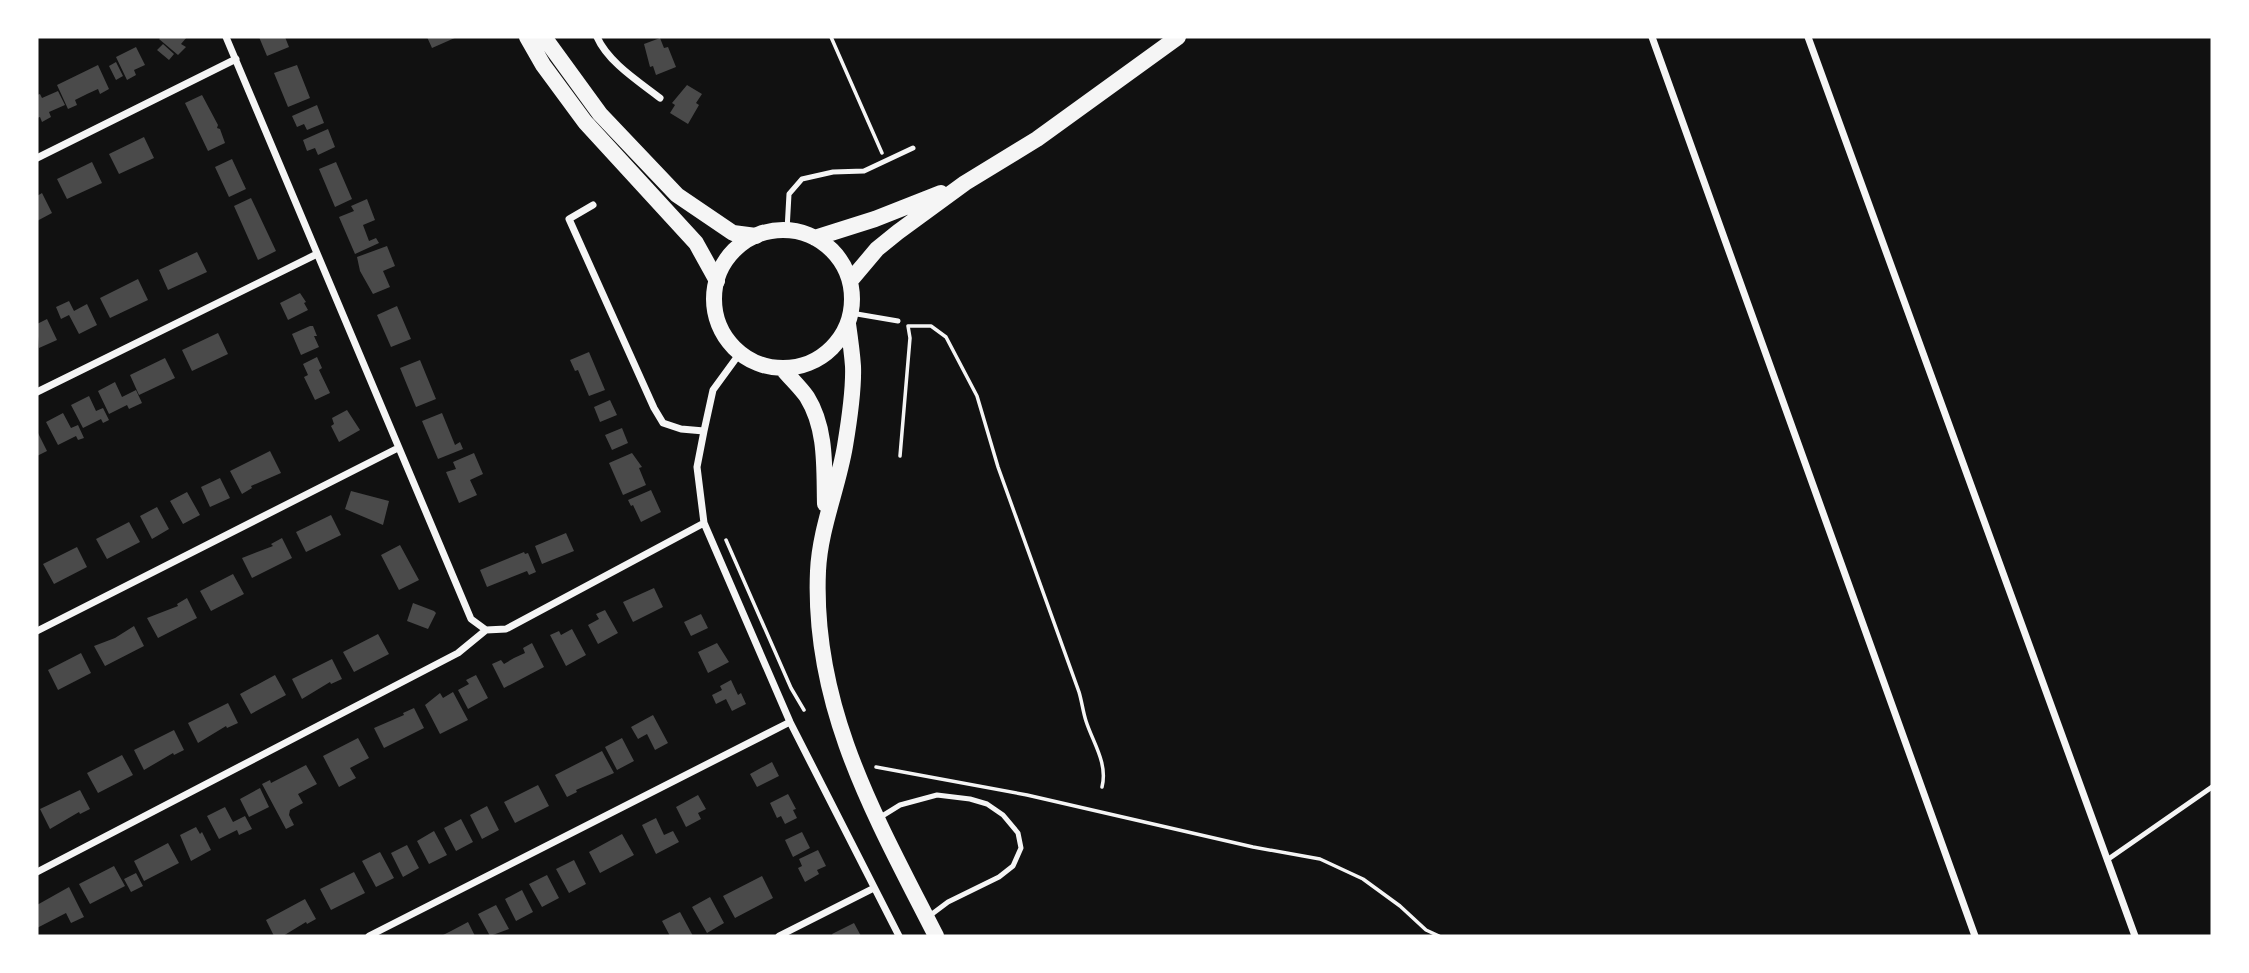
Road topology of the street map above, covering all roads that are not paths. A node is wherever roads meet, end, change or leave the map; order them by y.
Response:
1 (226, 37) edge
2 (527, 37) edge
3 (544, 37) edge
4 (597, 37) edge
5 (1178, 37) edge
6 (1652, 37) edge
7 (1808, 37) edge
8 (236, 59) junction
9 (660, 98) dead end
10 (913, 148) dead end
11 (37, 158) edge
12 (965, 183) junction
13 (593, 205) dead end
14 (787, 230) junction
15 (756, 236) junction
16 (815, 238) junction
17 (317, 254) junction
18 (850, 281) junction
19 (717, 282) junction
20 (850, 318) junction
21 (898, 321) road end
22 (740, 354) junction
23 (782, 368) junction
24 (37, 392) edge
25 (704, 431) junction
26 (398, 447) junction
27 (704, 523) junction
28 (826, 524) junction
29 (486, 630) junction
30 (37, 631) edge
31 (790, 722) junction
32 (2212, 787) edge
33 (876, 819) junction
34 (2107, 860) junction
35 (37, 872) edge
36 (874, 888) junction
37 (927, 918) junction
38 (369, 936) edge
39 (779, 936) edge
40 (899, 936) edge
41 (936, 936) edge
42 (1975, 936) edge
43 (2135, 936) edge

1 - 8 street
2 - 19 main road
3 - 15 main road
4 - 9 street
5 - 12 main road
6 - 42 street
7 - 34 street
8 - 11 street
8 - 17 street
10 - 14 lane
12 - 16 main road
12 - 18 main road
13 - 25 street
14 - 15 main road
14 - 16 main road
15 - 19 main road
16 - 18 main road
17 - 24 street
17 - 26 street
18 - 20 main road
19 - 22 main road
20 - 21 lane
20 - 23 main road
20 - 28 main road
22 - 23 main road
22 - 25 street
23 - 28 main road
25 - 27 street
26 - 29 street
26 - 30 street
27 - 29 street
27 - 31 street
28 - 33 main road
29 - 35 street
31 - 36 street
31 - 38 street
32 - 34 lane
33 - 37 main road
33 - 37 lane
34 - 43 street
36 - 39 street
36 - 40 street
37 - 41 main road

